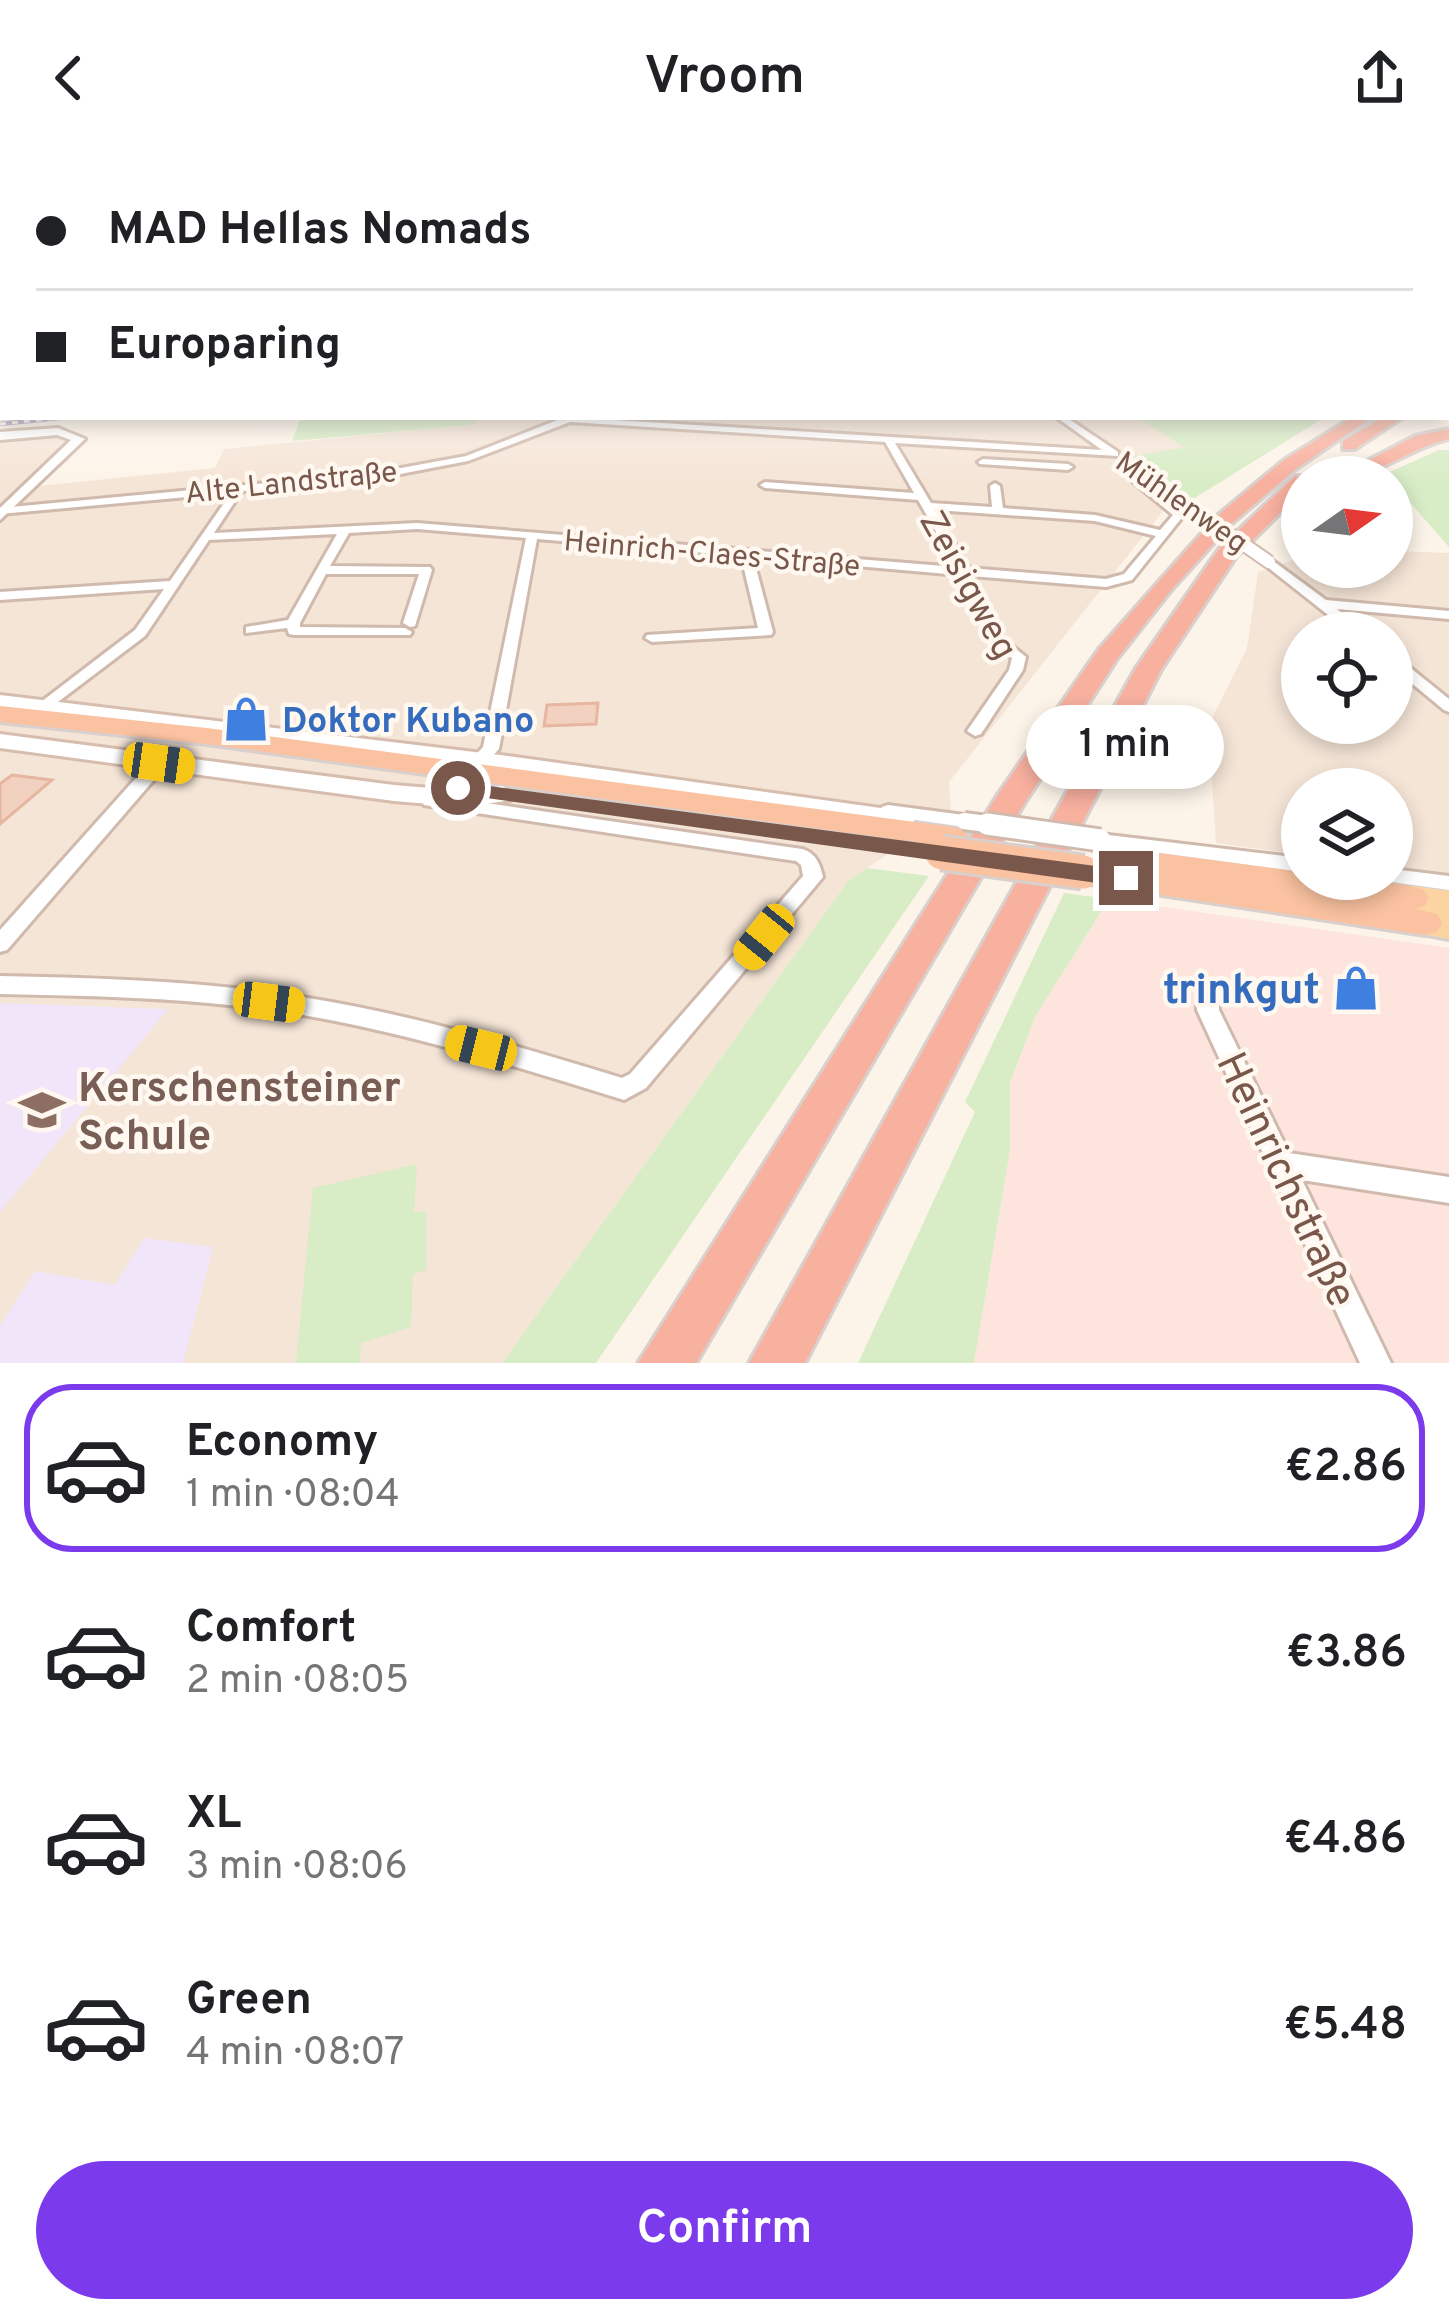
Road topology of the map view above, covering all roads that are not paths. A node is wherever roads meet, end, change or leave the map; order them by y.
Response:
1 (566, 420) edge
2 (599, 420) edge
3 (1064, 420) edge
4 (1360, 420) edge
5 (1391, 420) edge
6 (1439, 424) edge
7 (0, 436) edge
8 (889, 441) junction
9 (1003, 448) junction
10 (1115, 454) junction
11 (1337, 456) edge
12 (1389, 456) edge
13 (983, 462) dead end
14 (1016, 464) junction
15 (1068, 467) dead end
16 (1129, 473) dead end
17 (765, 484) dead end
18 (995, 486) dead end
19 (239, 488) junction
20 (925, 501) junction
21 (1281, 501) edge
22 (1180, 506) junction
23 (998, 511) junction
24 (2, 513) edge
25 (1281, 519) edge
26 (346, 529) junction
27 (1161, 534) junction
28 (206, 537) junction
29 (532, 538) junction
30 (1227, 554) junction
31 (747, 556) junction
32 (322, 570) junction
33 (966, 573) junction
34 (175, 584) junction
35 (0, 596) edge
36 (1323, 604) junction
37 (1333, 612) edge
38 (1449, 615) edge
39 (292, 627) junction
40 (251, 630) dead end
41 (652, 638) dead end
42 (1413, 677) edge
43 (0, 702) edge
44 (45, 705) junction
45 (1449, 707) edge
46 (0, 714) edge
47 (0, 728) edge
48 (975, 731) dead end
49 (0, 741) edge
50 (479, 760) junction
51 (159, 763) junction
52 (394, 793) junction
53 (502, 794) junction
54 (960, 836) junction
55 (1091, 856) junction
56 (1281, 864) edge
57 (1449, 884) edge
58 (1426, 905) edge
59 (0, 944) edge
60 (0, 985) edge
61 (1208, 994) dead end
62 (1281, 1164) junction
63 (1449, 1190) edge
64 (665, 1363) edge
65 (776, 1363) edge
66 (1376, 1363) edge

1 - 19 street, Alte Landstraße
2 - 8 street
3 - 10 street, Mühlenweg
4 - 64 highway
5 - 11 highway
6 - 12 highway
7 - 24 street
8 - 9 street
8 - 20 street, Zeisigweg
9 - 10 street
9 - 14 street
10 - 22 street, Mühlenweg
13 - 14 street
14 - 15 street
16 - 22 street, Mühlenweg
17 - 20 street, Zeisigweg
18 - 23 street
19 - 24 street, Alte Landstraße
19 - 28 street
20 - 23 street
20 - 33 street, Zeisigweg
21 - 30 highway
22 - 27 street, Heinrich-Claes-Straße
22 - 36 street, Mühlenweg, bridge
23 - 27 street
25 - 30 highway
26 - 28 street, Heinrich-Claes-Straße
26 - 29 street, Heinrich-Claes-Straße
26 - 32 street
27 - 33 street, Heinrich-Claes-Straße
28 - 34 street
29 - 31 street, Heinrich-Claes-Straße
29 - 50 street
30 - 65 highway
31 - 33 street, Heinrich-Claes-Straße
31 - 41 street
32 - 39 street
32 - 39 street
33 - 48 street, Zeisigweg
34 - 35 street
34 - 44 street
36 - 37 street, Mühlenweg
36 - 38 street
39 - 40 street
42 - 45 street
43 - 44 main road
44 - 50 main road
46 - 54 highway
47 - 53 highway
49 - 51 main road
50 - 54 main road
51 - 52 main road
51 - 59 street
52 - 53 main road
52 - 60 street
53 - 54 highway
54 - 55 highway, bridge
55 - 56 street
55 - 58 highway
57 - 58 street
61 - 62 street, Heinrichstraße
62 - 63 street
62 - 66 street, Heinrichstraße

